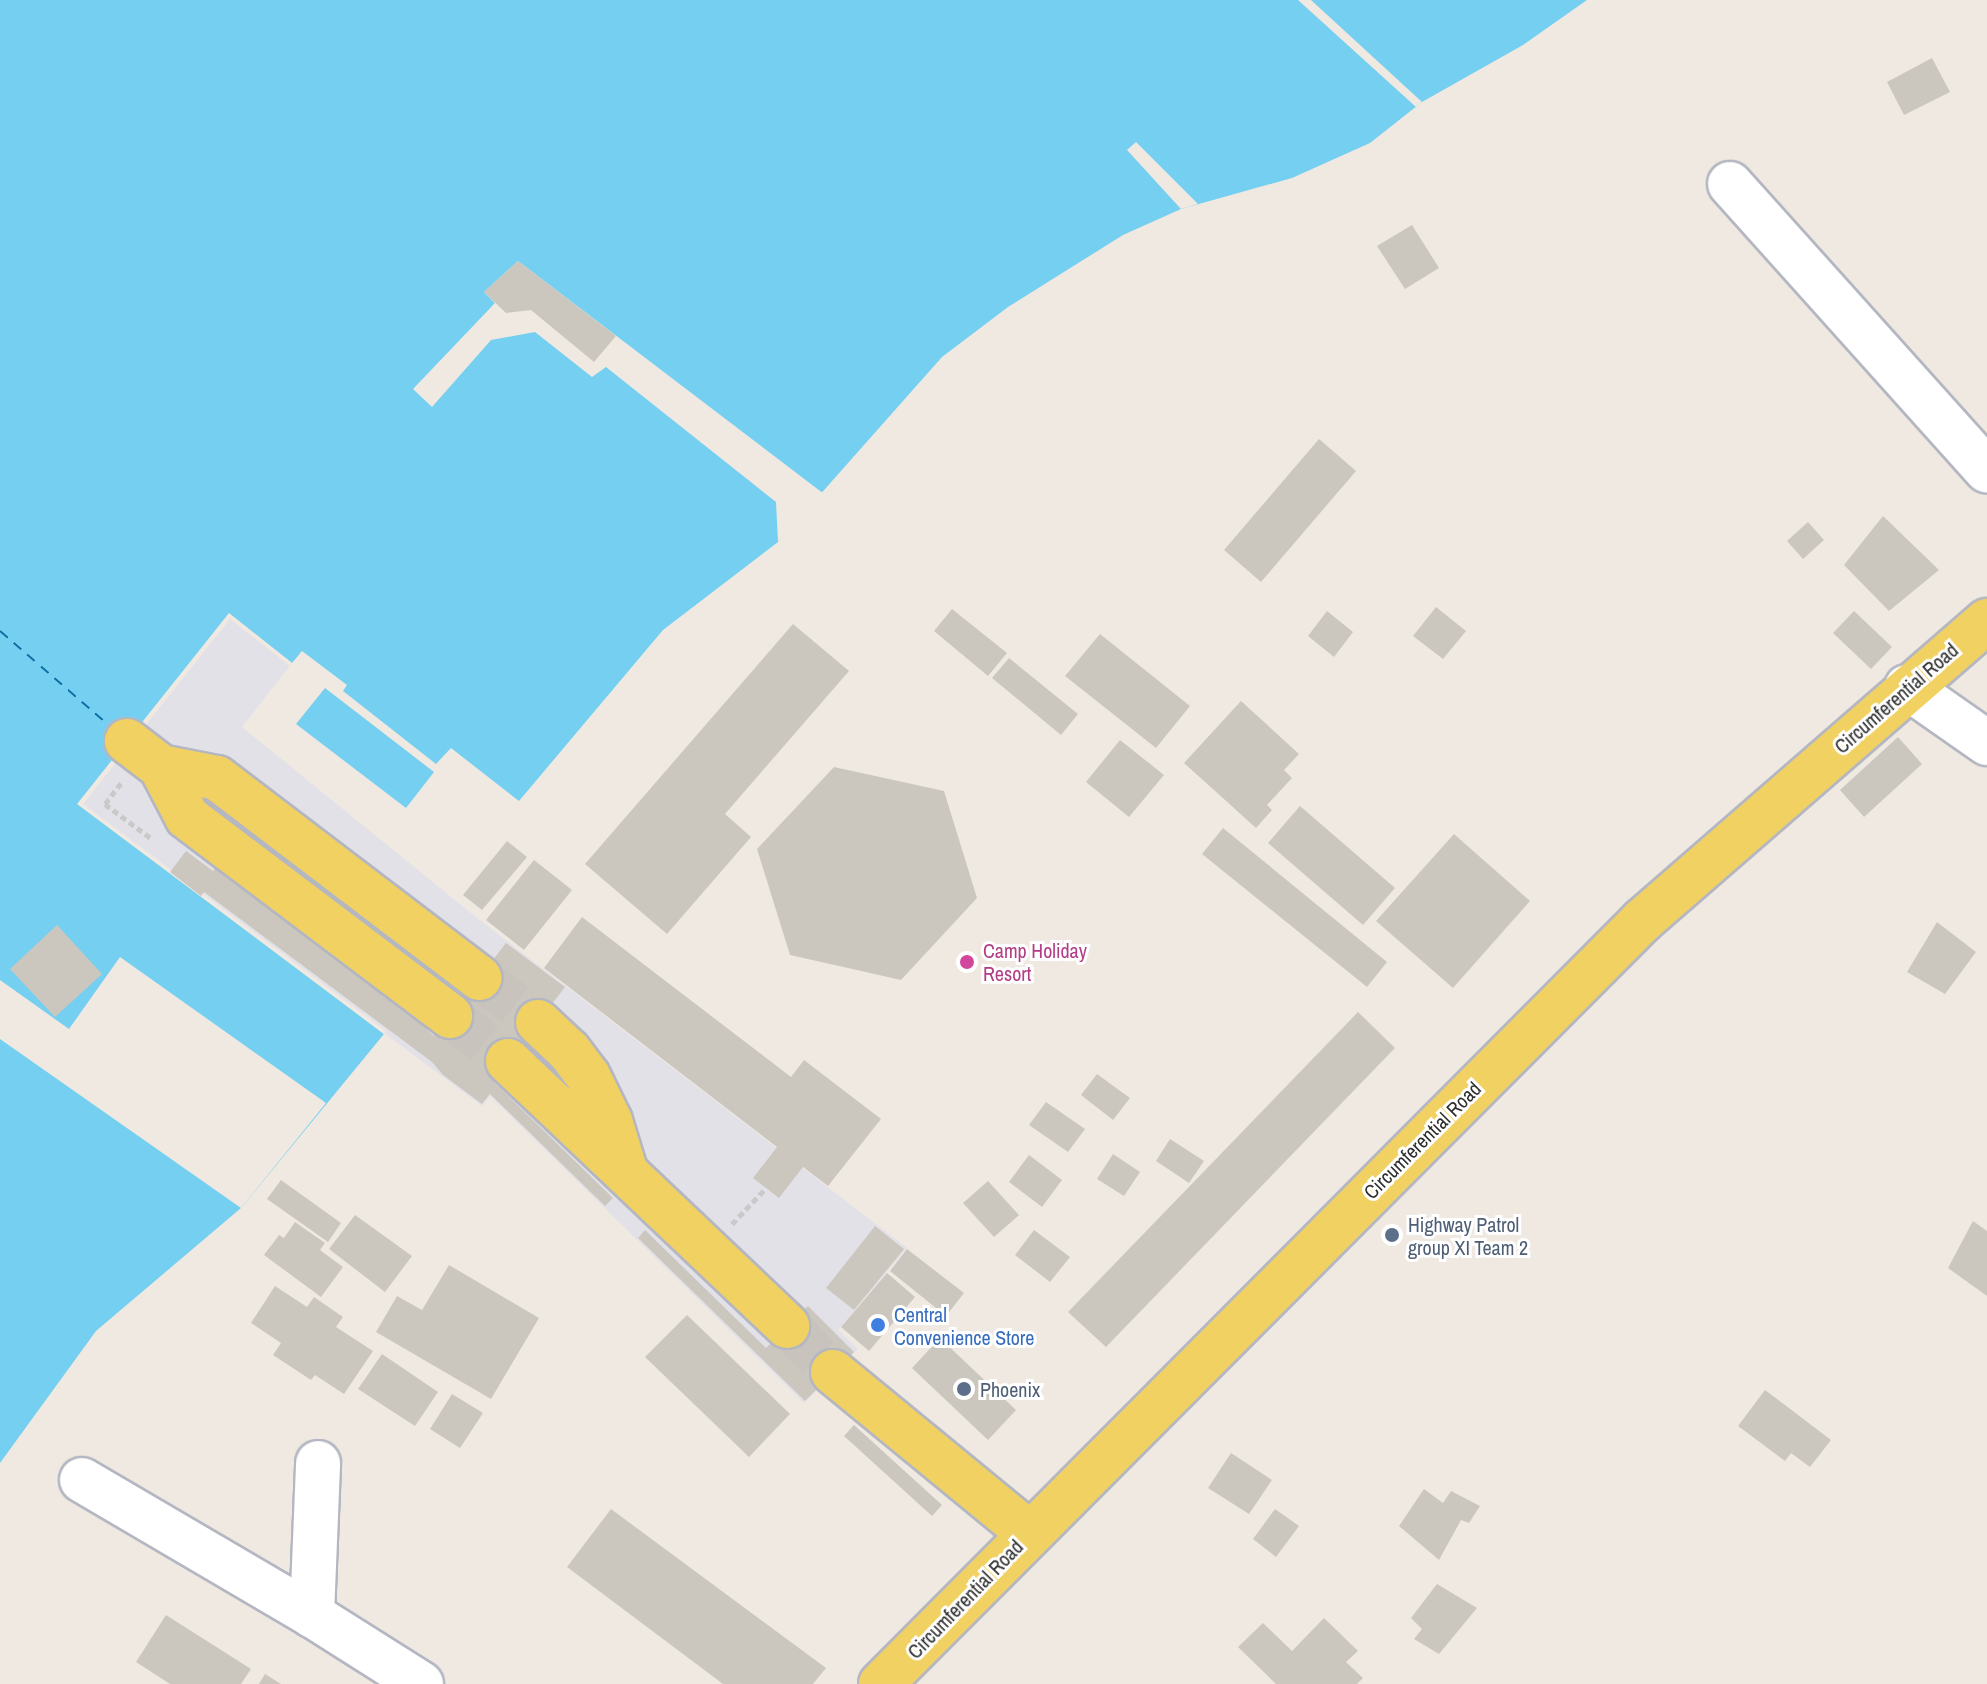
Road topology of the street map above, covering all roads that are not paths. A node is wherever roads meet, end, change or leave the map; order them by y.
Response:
1 (1730, 184) dead end
2 (1987, 470) edge
3 (1987, 621) edge
4 (1907, 687) junction
5 (127, 741) dead end
6 (1987, 743) edge
7 (161, 767) junction
8 (480, 978) tunnel mouth
9 (450, 1016) tunnel mouth
10 (538, 1022) tunnel mouth
11 (508, 1061) tunnel mouth
12 (625, 1172) junction
13 (787, 1326) tunnel mouth
14 (833, 1372) tunnel mouth
15 (318, 1463) dead end
16 (82, 1480) dead end
17 (1029, 1533) junction
18 (312, 1615) junction
19 (421, 1684) edge
20 (881, 1684) edge

1 - 2 street
3 - 4 main road, Circumferential Road
4 - 6 street
4 - 17 main road, Circumferential Road
5 - 7 main road
7 - 8 main road
7 - 9 main road
10 - 12 main road
11 - 12 main road
12 - 13 main road
14 - 17 main road
15 - 18 street
16 - 18 street
17 - 20 main road, Circumferential Road
18 - 19 street

